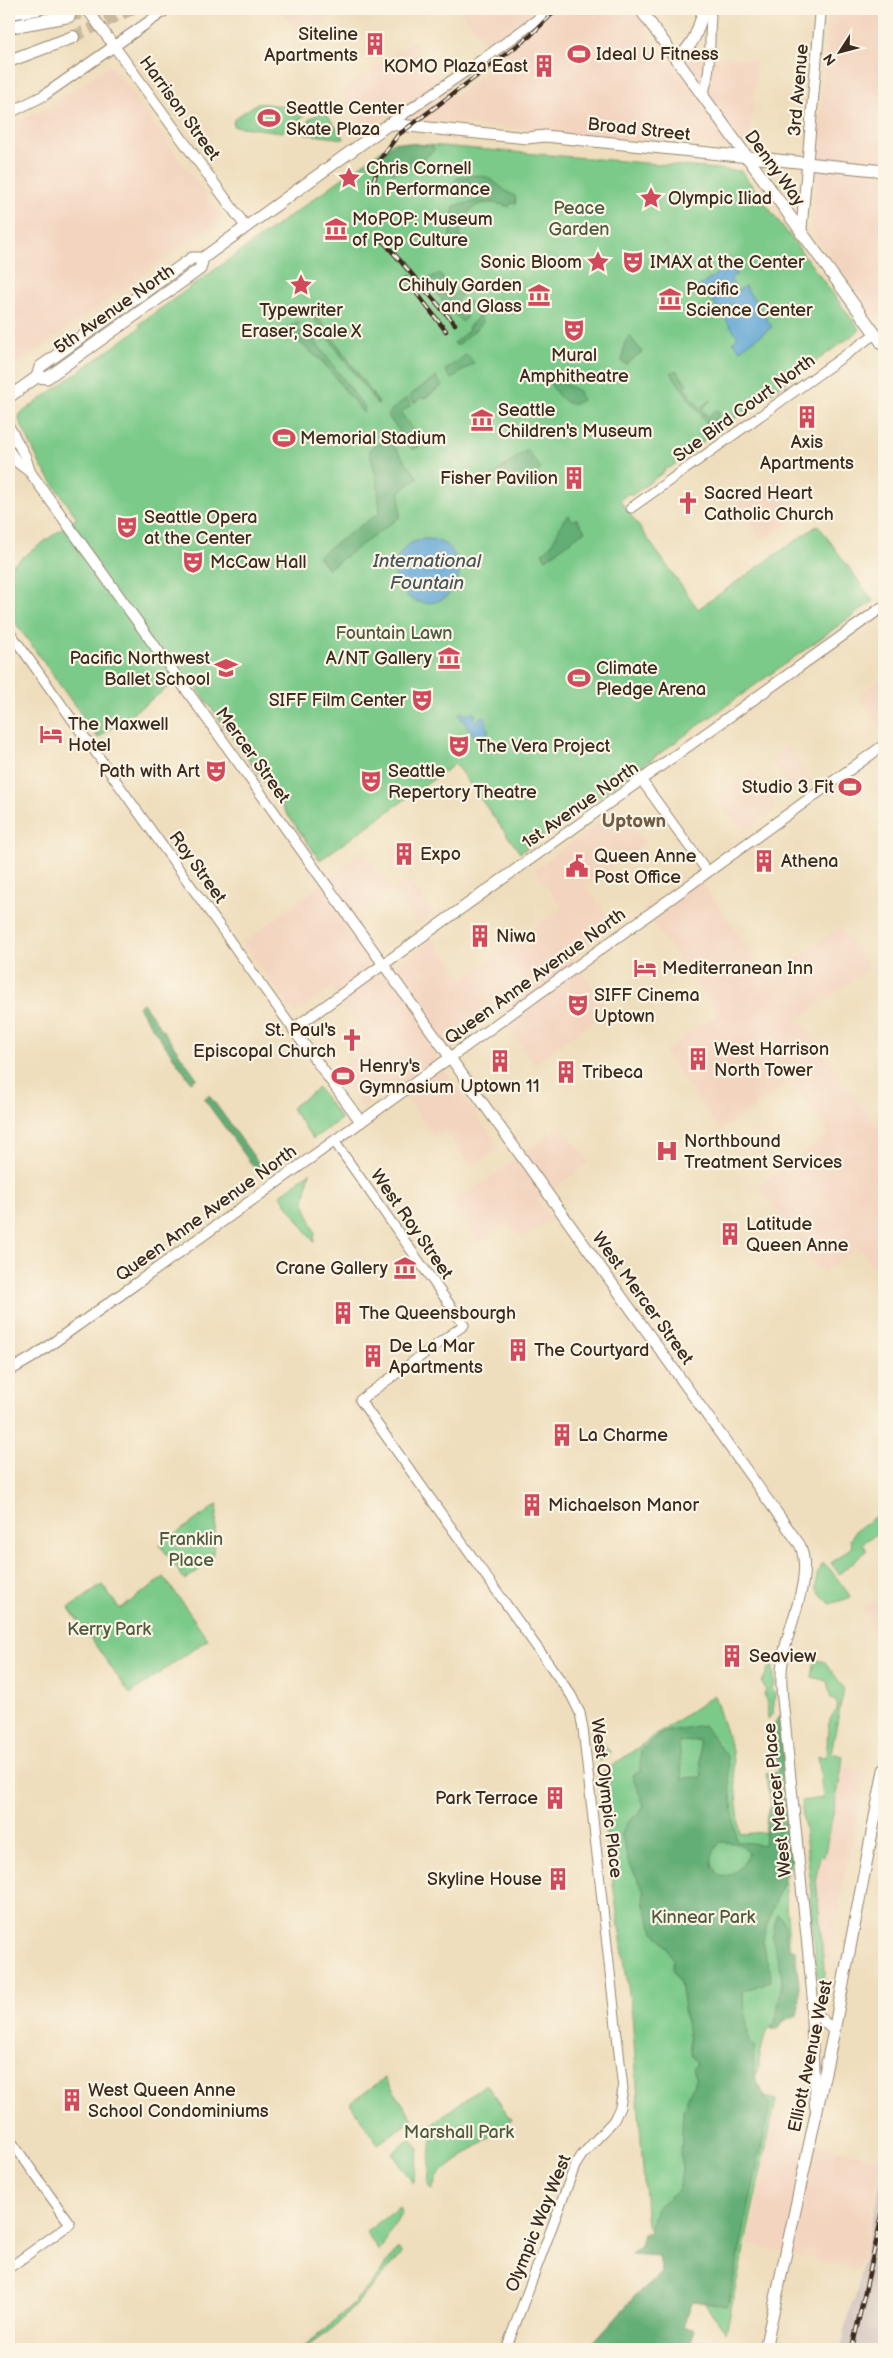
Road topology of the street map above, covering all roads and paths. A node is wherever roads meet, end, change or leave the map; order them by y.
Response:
1 (11, 9) edge
2 (37, 9) edge
3 (87, 9) edge
4 (167, 9) edge
5 (552, 9) edge
6 (640, 9) edge
7 (704, 9) edge
8 (708, 9) edge
9 (821, 9) edge
10 (9, 13) edge
11 (69, 16) tunnel mouth
12 (9, 27) edge
13 (73, 37) tunnel mouth
14 (114, 46) junction
15 (33, 53) junction
16 (676, 59) junction
17 (9, 61) edge
18 (9, 68) edge
19 (702, 96) junction
20 (9, 113) edge
21 (389, 124) junction
22 (746, 158) junction
23 (807, 164) junction
24 (884, 171) edge
25 (246, 227) junction
26 (802, 234) junction
27 (880, 333) edge
28 (884, 346) edge
29 (9, 397) edge
30 (9, 427) edge
31 (9, 451) edge
32 (30, 472) junction
33 (632, 508) dead end
34 (884, 606) edge
35 (9, 631) edge
36 (884, 745) edge
37 (642, 781) junction
38 (707, 871) junction
39 (384, 964) junction
40 (293, 1028) junction
41 (450, 1057) junction
42 (361, 1122) junction
43 (334, 1141) junction
44 (9, 1371) edge
45 (360, 1400) joint
46 (805, 1561) joint
47 (884, 1770) edge
48 (810, 1983) junction
49 (834, 2031) junction
50 (623, 2089) joint
51 (816, 2115) junction
52 (9, 2138) edge
53 (9, 2268) edge
54 (506, 2349) edge
55 (765, 2349) edge

1 - 10 highway
2 - 10 highway
3 - 14 main road, Harrison Street
4 - 14 main road
5 - 21 main road, 5th Avenue North
6 - 16 main road, Denny Way
7 - 16 main road
8 - 19 street
9 - 23 main road, 3rd Avenue
11 - 12 highway
13 - 15 highway
14 - 20 main road
14 - 25 main road, Harrison Street
15 - 17 highway
15 - 18 highway
16 - 19 main road, Denny Way
19 - 22 main road, Denny Way
21 - 22 main road, Broad Street
21 - 25 main road, 5th Avenue North
22 - 23 main road, Broad Street
22 - 26 main road, Denny Way
23 - 24 main road, Broad Street
23 - 26 main road, 3rd Avenue
25 - 29 main road, 5th Avenue North
26 - 27 main road, Denny Way
27 - 28 main road, Denny Way
27 - 33 street, Sue Bird Court North
30 - 32 main road, Mercer Street
31 - 32 main road, Mercer Street
32 - 39 main road, Mercer Street
34 - 37 main road, 1st Avenue North
35 - 40 street, Roy Street
36 - 38 main road, Queen Anne Avenue North
37 - 38 street
37 - 39 main road, 1st Avenue North
38 - 41 main road, Queen Anne Avenue North
39 - 40 main road, 1st Avenue North
39 - 41 main road, Mercer Street
40 - 42 main road, Roy Street
41 - 42 main road, Queen Anne Avenue North
41 - 46 main road, West Mercer Street
42 - 43 main road, Queen Anne Avenue North
43 - 44 main road, Queen Anne Avenue North
43 - 45 street, West Roy Street
45 - 50 street, West Olympic Place
46 - 48 main road, West Mercer Place
47 - 49 main road, Elliott Avenue West
48 - 49 main road, West Mercer Place
48 - 51 main road
49 - 51 main road, Elliott Avenue West
50 - 54 street, Olympic Way West
51 - 55 main road, Elliott Avenue West
52 - 53 street

